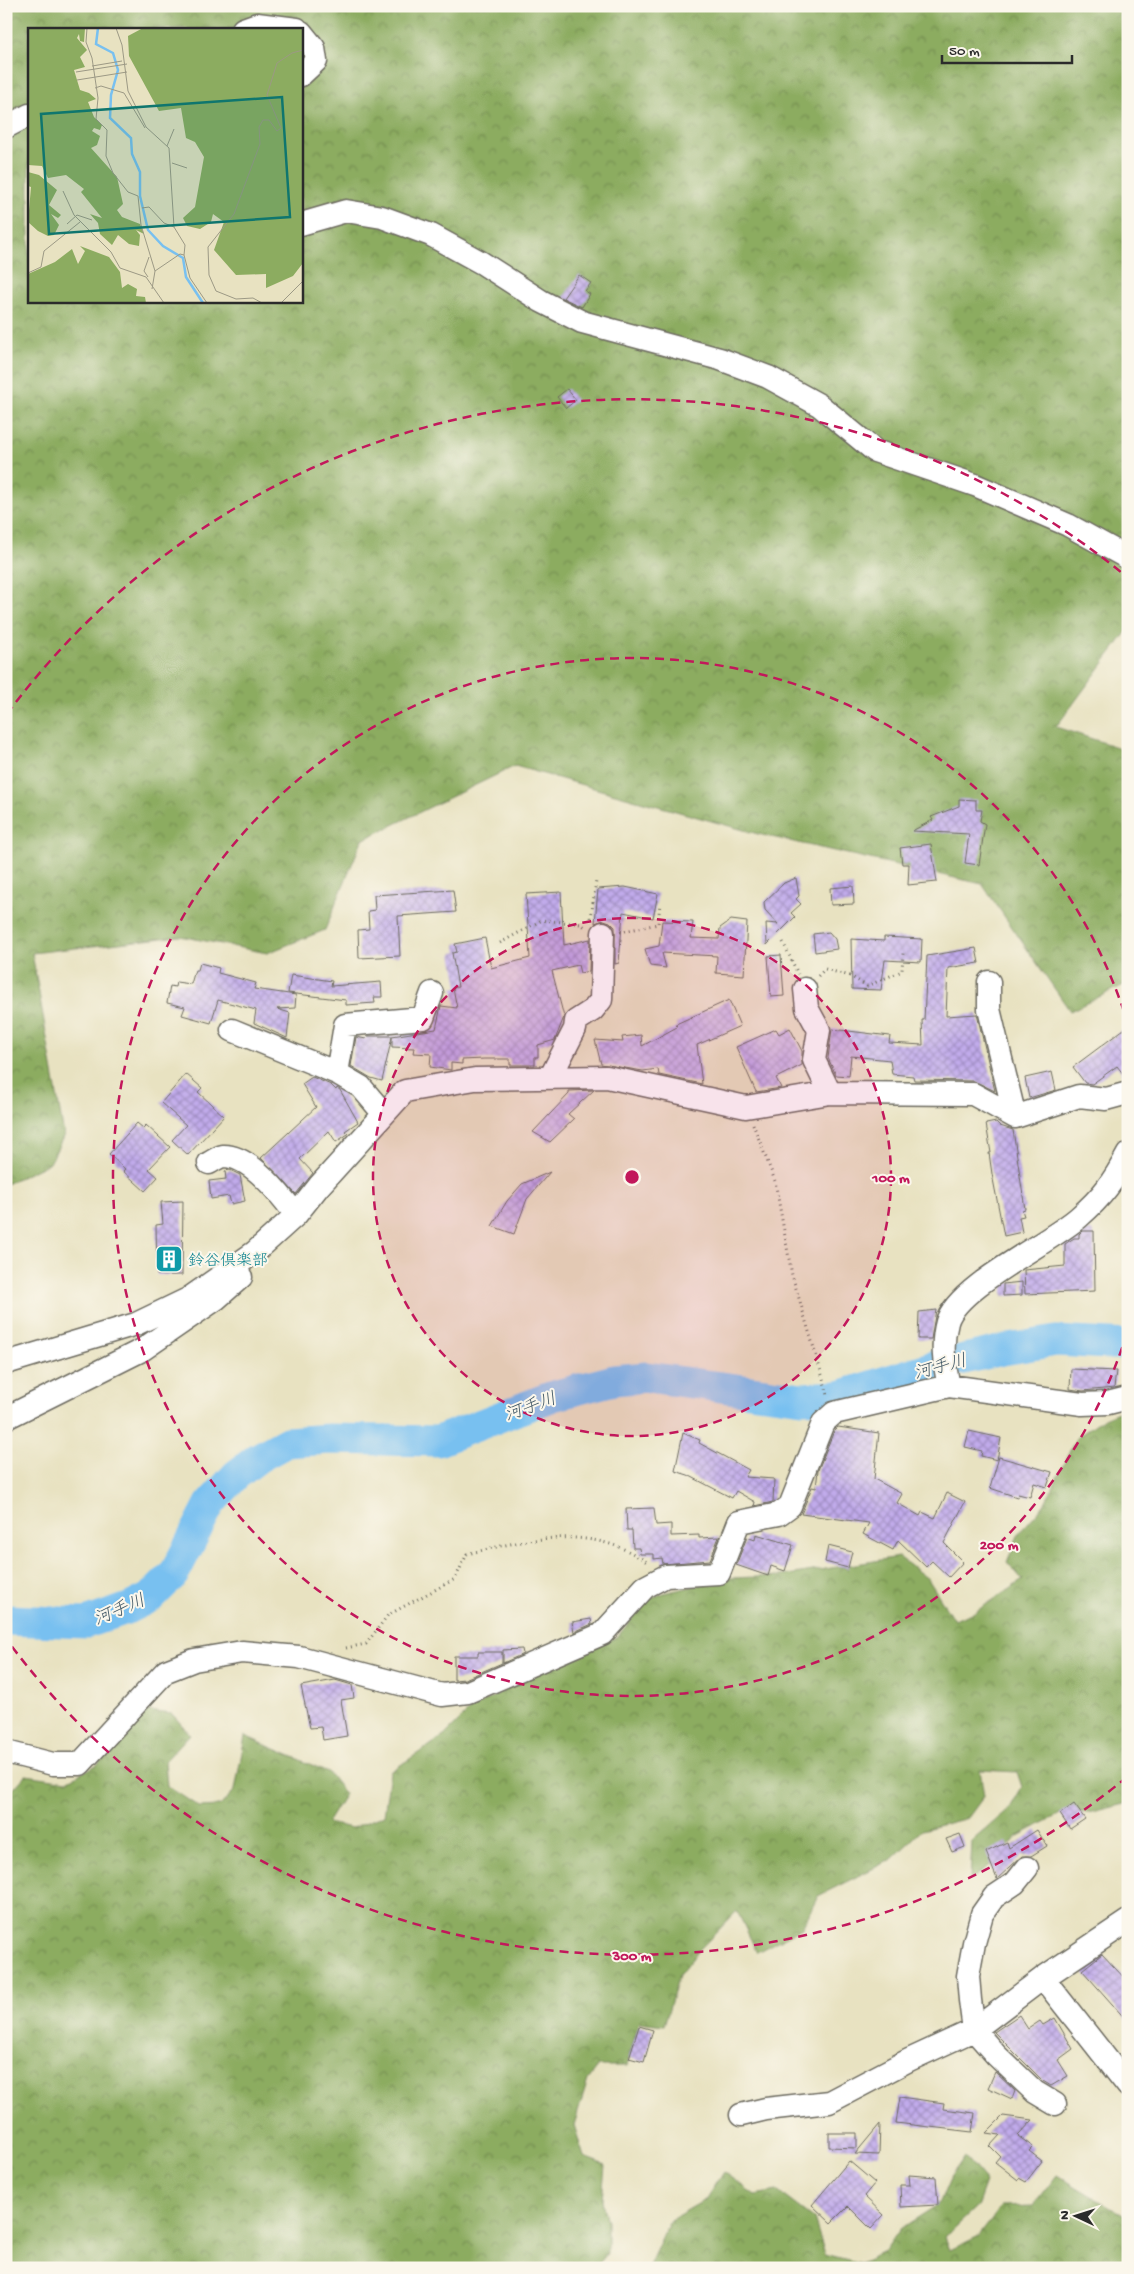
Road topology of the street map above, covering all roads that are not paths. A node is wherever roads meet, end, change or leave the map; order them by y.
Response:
1 (246, 28) edge
2 (289, 28) edge
3 (302, 33) edge
4 (302, 74) edge
5 (28, 116) edge
6 (6, 127) edge
7 (302, 224) edge
8 (1128, 558) edge
9 (603, 933) road end
10 (989, 982) dead end
11 (805, 989) road end
12 (432, 993) dead end
13 (232, 1030) dead end
14 (337, 1073) junction
15 (550, 1078) junction
16 (830, 1093) junction
17 (1128, 1093) edge
18 (383, 1113) junction
19 (1015, 1117) junction
20 (1128, 1154) edge
21 (209, 1163) dead end
22 (296, 1215) junction
23 (255, 1252) junction
24 (6, 1363) edge
25 (946, 1371) junction
26 (1128, 1398) edge
27 (6, 1418) edge
28 (6, 1752) edge
29 (1027, 1868) dead end
30 (1128, 1921) edge
31 (1043, 1978) junction
32 (974, 2030) junction
33 (1128, 2086) edge
34 (1055, 2104) dead end
35 (741, 2115) dead end

1 - 2 street
3 - 4 street
5 - 6 street
7 - 8 street
9 - 15 street
10 - 19 street
11 - 16 street
12 - 14 street
13 - 14 street
14 - 18 street
15 - 16 street
15 - 18 street
16 - 19 street
17 - 19 street
18 - 22 street
20 - 25 street
21 - 22 street
22 - 23 street
23 - 24 street
23 - 27 street
25 - 26 street
25 - 28 street
29 - 32 street
30 - 31 street
31 - 32 street
31 - 33 street
32 - 34 street
32 - 35 street

